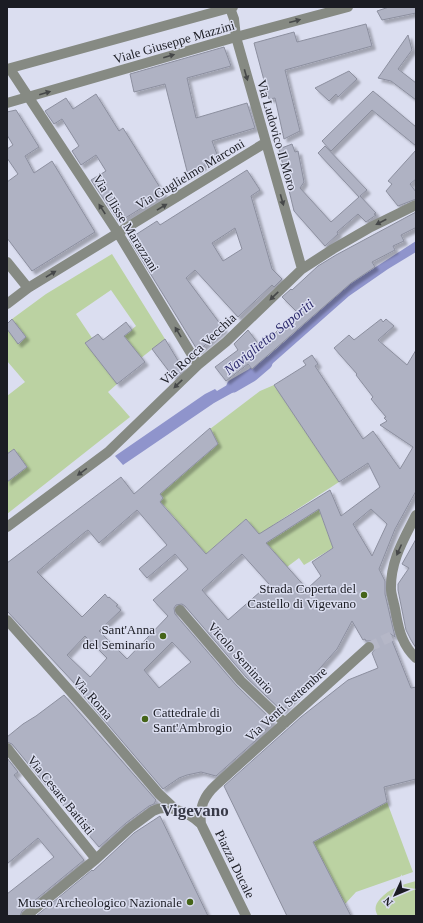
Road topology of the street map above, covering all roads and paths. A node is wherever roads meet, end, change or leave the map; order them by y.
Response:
1 (232, 7) edge
2 (348, 7) edge
3 (236, 37) junction
4 (9, 69) edge
5 (29, 97) junction
6 (7, 103) edge
7 (266, 143) junction
8 (416, 205) edge
9 (118, 233) junction
10 (7, 262) edge
11 (302, 269) junction
12 (28, 288) junction
13 (7, 304) edge
14 (198, 365) junction
15 (416, 515) edge
16 (7, 527) edge
17 (180, 610) dead end
18 (7, 620) edge
19 (369, 647) tunnel mouth
20 (416, 658) edge
21 (285, 723) junction
22 (7, 748) edge
23 (221, 780) joint
24 (159, 794) joint
25 (175, 809) junction
26 (201, 824) junction
27 (96, 859) junction
28 (26, 916) edge
29 (246, 916) edge

1 - 3 street, Via Ludovico Il Moro
1 - 4 street, Viale Giuseppe Mazzini
3 -> 2 street, Viale Giuseppe Mazzini
5 -> 3 street, Viale Giuseppe Mazzini
3 -> 7 street, Via Ludovico Il Moro
4 - 5 street, Via Ulisse Marazzani
5 - 6 street, Viale Giuseppe Mazzini
9 -> 5 street, Via Ulisse Marazzani
9 -> 7 street, Via Guglielmo Marconi
7 -> 11 street, Via Ludovico Il Moro
8 -> 11 street, Via Rocca Vecchia
12 -> 9 street, Via Guglielmo Marconi
14 -> 9 street, Via Ulisse Marazzani
10 - 12 street
11 -> 14 street, Via Rocca Vecchia
12 - 13 street, Via Guglielmo Marconi
14 -> 16 street, Via Rocca Vecchia
15 -> 20 street
17 - 21 street, Vicolo Seminario
18 - 24 street, Via Roma
19 - 21 street, Via Venti Settembre
21 - 23 street, Via Venti Settembre
22 - 27 street, Via Cesare Battisti
23 - 26 street, Piazza Ducale
24 - 25 street, Piazza Ducale
25 - 26 street, Piazza Ducale
25 - 27 street, Piazza Ducale
26 - 29 street, Piazza Ducale
27 - 28 street

